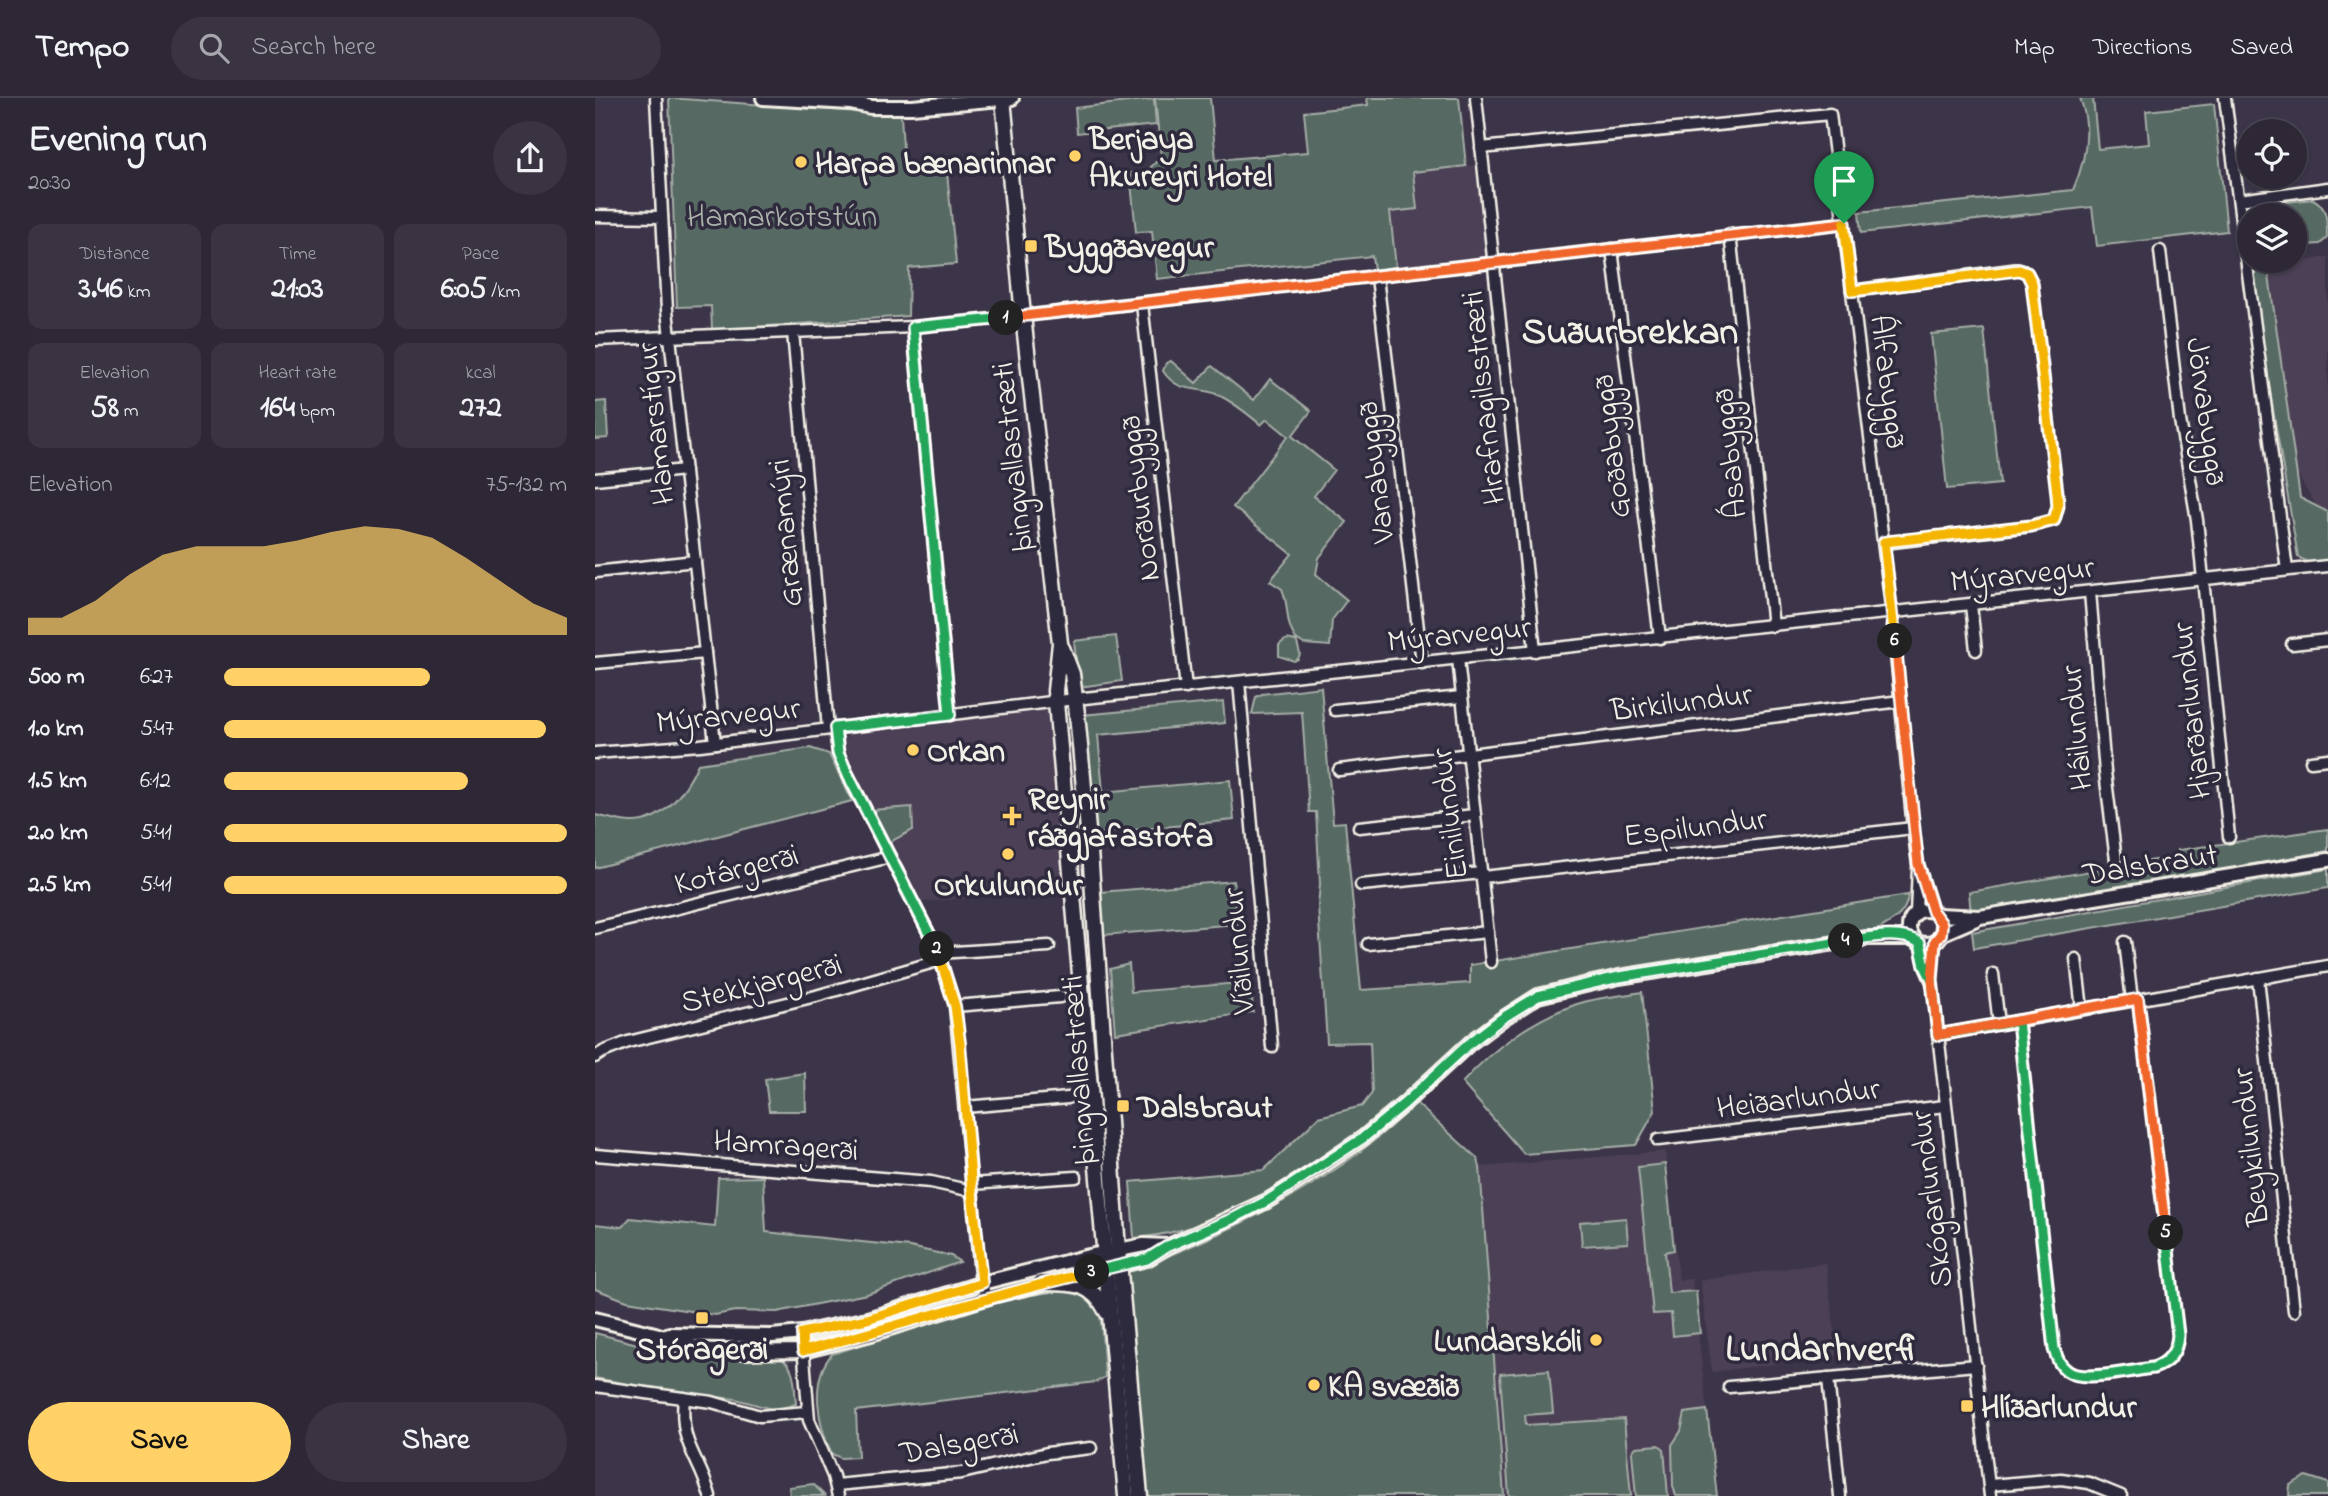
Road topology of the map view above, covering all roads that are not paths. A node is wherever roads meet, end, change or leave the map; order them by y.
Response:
1 (656, 98) edge
2 (763, 98) edge
3 (866, 98) edge
4 (1003, 98) edge
5 (1011, 98) edge
6 (1476, 98) edge
7 (2225, 98) edge
8 (851, 103) junction
9 (1481, 148) junction
10 (2328, 188) edge
11 (2239, 200) junction
12 (595, 216) edge
13 (662, 217) junction
14 (1844, 223) junction
15 (1730, 234) junction
16 (1612, 249) junction
17 (2160, 251) dead end
18 (1493, 264) junction
19 (1377, 277) junction
20 (1852, 291) junction
21 (1142, 304) junction
22 (1023, 316) junction
23 (913, 327) junction
24 (793, 332) junction
25 (670, 338) junction
26 (595, 340) edge
27 (685, 470) junction
28 (595, 479) edge
29 (1884, 542) junction
30 (695, 561) junction
31 (2328, 566) edge
32 (2287, 570) junction
33 (595, 572) edge
34 (2203, 579) junction
35 (2090, 592) junction
36 (1971, 605) junction
37 (1892, 614) junction
38 (1773, 626) junction
39 (1660, 638) junction
40 (2328, 640) edge
41 (1060, 643) junction
42 (2292, 644) dead end
43 (1976, 650) dead end
44 (1535, 651) junction
45 (705, 653) junction
46 (1458, 659) junction
47 (595, 663) edge
48 (1422, 663) junction
49 (1239, 682) junction
50 (1186, 688) junction
51 (1461, 697) junction
52 (1075, 699) junction
53 (1901, 701) junction
54 (1056, 702) junction
55 (1335, 710) dead end
56 (950, 715) junction
57 (831, 729) junction
58 (715, 743) junction
59 (595, 753) edge
60 (1467, 753) junction
61 (2328, 759) edge
62 (2311, 761) dead end
63 (1339, 770) dead end
64 (1475, 815) junction
65 (1359, 827) dead end
66 (1913, 828) junction
67 (2229, 837) dead end
68 (890, 857) junction
69 (2116, 860) dead end
70 (2328, 860) edge
71 (1918, 864) junction
72 (1482, 875) junction
73 (1361, 885) dead end
74 (1935, 914) junction
75 (1915, 915) junction
76 (1980, 917) junction
77 (595, 928) edge
78 (1488, 932) junction
79 (1867, 938) junction
80 (1938, 938) junction
81 (1916, 941) junction
82 (2125, 942) dead end
83 (1368, 944) dead end
84 (1049, 946) dead end
85 (939, 956) junction
86 (2076, 959) dead end
87 (1491, 962) dead end
88 (2328, 965) edge
89 (1993, 974) dead end
90 (2257, 978) junction
91 (1932, 980) junction
92 (1059, 997) dead end
93 (2135, 1000) junction
94 (955, 1006) junction
95 (2082, 1009) junction
96 (2018, 1021) junction
97 (1999, 1024) junction
98 (1938, 1035) junction
99 (1272, 1047) dead end
100 (595, 1058) edge
101 (1068, 1098) dead end
102 (1945, 1106) junction
103 (965, 1107) junction
104 (1658, 1140) dead end
105 (595, 1155) edge
106 (1076, 1177) dead end
107 (971, 1187) junction
108 (1168, 1246) junction
109 (1111, 1251) junction
110 (1113, 1268) junction
111 (982, 1283) junction
112 (1041, 1283) junction
113 (986, 1298) junction
114 (2294, 1311) dead end
115 (595, 1319) edge
116 (1112, 1323) junction
117 (802, 1333) junction
118 (655, 1334) junction
119 (803, 1351) junction
120 (1976, 1365) junction
121 (1828, 1378) junction
122 (595, 1386) edge
123 (1729, 1387) dead end
124 (684, 1398) junction
125 (807, 1412) junction
126 (1091, 1448) dead end
127 (837, 1491) edge
128 (1990, 1491) edge
129 (710, 1496) edge
130 (1126, 1496) edge
131 (1140, 1496) edge
132 (1840, 1496) edge
133 (2121, 1496) edge

1 - 13 street, Hamarstígur
2 - 8 street
3 - 8 street
4 - 5 street
4 - 8 street
4 - 22 main road, Þingvallastræti
6 - 9 street, Hrafnagilsstræti
7 - 11 street
9 - 14 street, Álfabyggð
9 - 18 street, Hrafnagilsstræti
10 - 11 street
11 - 32 street
12 - 13 street
13 - 25 street, Hamarstígur
14 - 15 street
14 - 20 street, Álfabyggð
15 - 16 street
15 - 38 street, Ásabyggð
16 - 18 street
16 - 39 street, Goðabyggð
17 - 34 street, Jörvabyggð
18 - 19 street
18 - 44 street, Hrafnagilsstræti
19 - 21 street
19 - 48 street, Vanabyggð
20 - 29 street, Álfabyggð
20 - 29 street
21 - 22 street
21 - 50 street, Norðurbyggð
22 - 23 street
22 - 41 main road, Þingvallastræti
23 - 24 street
23 - 56 street
24 - 25 street
24 - 57 street, Grænamýri
25 - 26 street
25 - 27 street, Hamarstígur
27 - 28 street
27 - 30 street, Hamarstígur
29 - 37 street, Álfabyggð
30 - 33 street
30 - 45 street, Hamarstígur
31 - 32 street, Mýrarvegur
32 - 34 street, Mýrarvegur
34 - 35 street, Mýrarvegur
34 - 67 street, Hjarðarlundur
35 - 36 street, Mýrarvegur
35 - 69 street, Háilundur
36 - 37 street, Mýrarvegur
36 - 43 street
37 - 38 street, Mýrarvegur
37 - 53 street
38 - 39 street, Mýrarvegur
39 - 44 street, Mýrarvegur
40 - 42 street
41 - 52 main road, Þingvallastræti
41 - 54 main road, Þingvallastræti
44 - 46 street, Mýrarvegur
45 - 47 street
45 - 58 street, Hamarstígur
46 - 48 street, Mýrarvegur
46 - 51 street, Einilundur
48 - 49 street, Mýrarvegur
49 - 50 street, Mýrarvegur
49 - 99 street, Víðilundur
50 - 52 street, Mýrarvegur
51 - 55 street
51 - 60 street, Einilundur
52 - 54 street, Mýrarvegur
52 - 109 main road, Þingvallastræti
53 - 60 street, Birkilundur
53 - 66 street
54 - 56 street, Mýrarvegur
54 - 109 main road, Þingvallastræti
56 - 57 street, Mýrarvegur
57 - 58 street, Mýrarvegur
57 - 68 street, Grænamýri
58 - 59 street, Mýrarvegur
60 - 63 street, Birkilundur
60 - 64 street, Einilundur
61 - 62 street
64 - 65 street
64 - 72 street, Einilundur
66 - 71 street
66 - 72 street, Espilundur
68 - 77 street, Kotárgerði
68 - 85 street, Grænamýri
70 - 76 street, Dalsbraut
71 - 74 street
71 - 75 street
72 - 73 street, Espilundur
72 - 78 street, Einilundur
74 - 75 street
74 - 76 street, Dalsbraut
74 - 80 street
75 - 79 street
75 - 81 street
76 - 80 street, Dalsbraut
78 - 83 street
78 - 87 street, Einilundur
79 - 81 street
79 - 108 street
80 - 81 street
80 - 91 street, Skógarlundur
81 - 91 street, Skógarlundur
82 - 93 street
84 - 85 street, Stekkjargerði
85 - 94 street, Grænamýri
85 - 100 street, Stekkjargerði
86 - 95 street
88 - 90 street
89 - 97 street
90 - 93 street
90 - 114 street, Beykilundur
91 - 98 street, Skógarlundur
92 - 94 street
93 - 95 street
93 - 96 street
94 - 103 street, Grænamýri
95 - 96 street
96 - 97 street
97 - 98 street
98 - 102 street, Skógarlundur
101 - 103 street
102 - 104 street, Heiðarlundur
102 - 120 street, Skógarlundur
103 - 107 street, Grænamýri
105 - 107 street, Hamragerði
106 - 107 street, Hamragerði
107 - 111 street, Grænamýri
108 - 109 street
108 - 110 street
109 - 110 main road, Þingvallastræti
109 - 111 street
110 - 112 street
110 - 116 main road, Þingvallastræti
110 - 131 main road, Þingvallastræti
111 - 113 street, Grænamýri
111 - 117 street
112 - 113 street
112 - 116 main road
113 - 119 street
115 - 118 street
116 - 130 main road, Þingvallastræti
117 - 118 street
117 - 119 street
118 - 119 street
119 - 125 street
120 - 121 street
120 - 128 street, Skógarlundur
121 - 123 street
121 - 132 street
122 - 124 street
124 - 125 street
124 - 129 street
125 - 127 street
126 - 127 street, Dalsgerði
128 - 133 street

